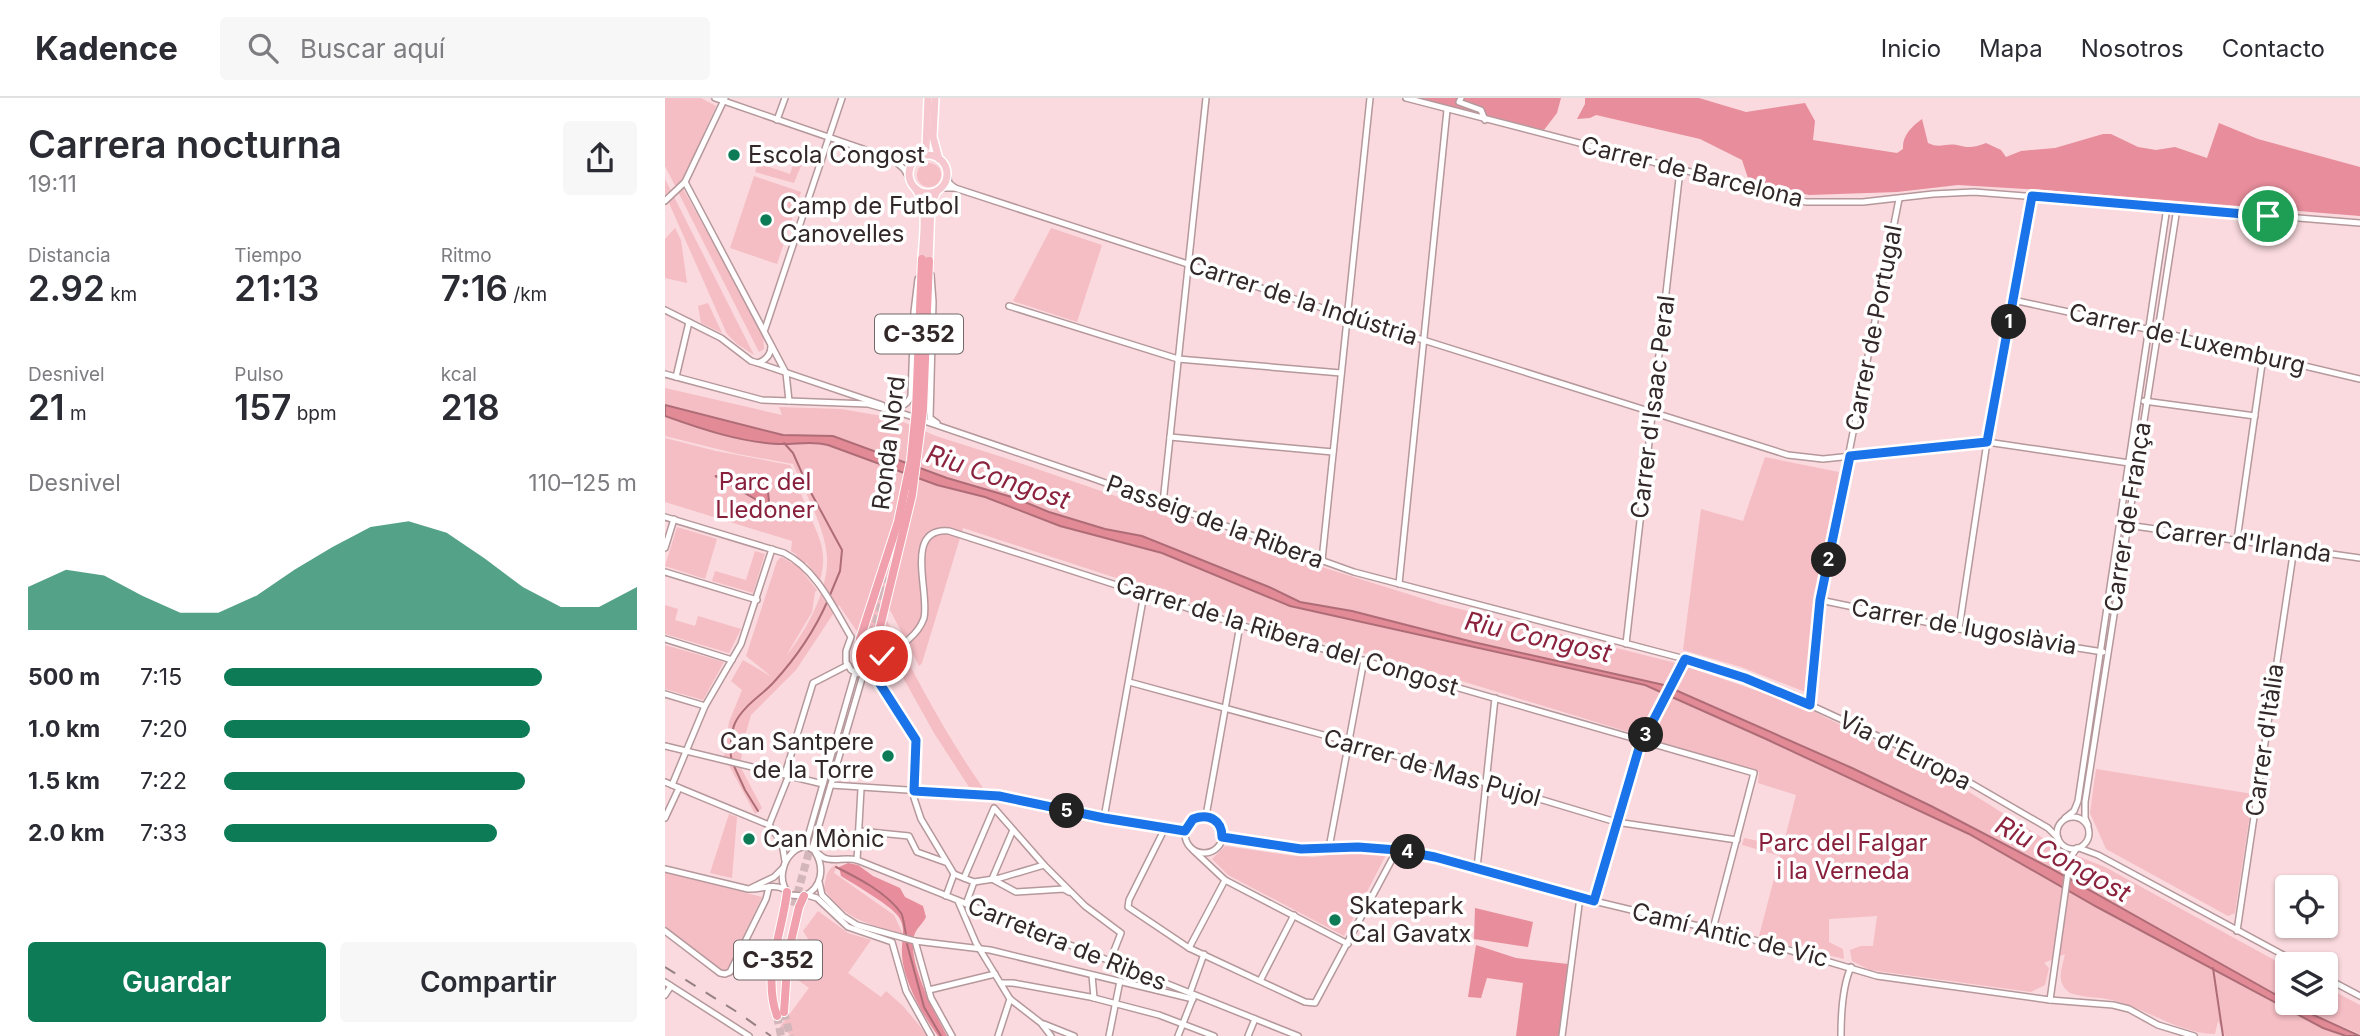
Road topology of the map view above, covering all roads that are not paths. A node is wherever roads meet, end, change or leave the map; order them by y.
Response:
1 (715, 98) edge
2 (785, 98) edge
3 (842, 98) edge
4 (928, 98) edge
5 (935, 98) edge
6 (1205, 98) edge
7 (1370, 98) edge
8 (1406, 98) edge
9 (1461, 98) edge
10 (724, 100) edge
11 (1447, 110) junction
12 (777, 120) junction
13 (1485, 120) junction
14 (828, 137) junction
15 (893, 159) junction
16 (917, 159) junction
17 (940, 159) junction
18 (1680, 170) junction
19 (947, 174) junction
20 (910, 179) junction
21 (685, 182) junction
22 (915, 188) junction
23 (955, 188) junction
24 (939, 190) junction
25 (2032, 196) junction
26 (1899, 199) junction
27 (665, 201) edge
28 (2167, 207) junction
29 (2177, 208) junction
30 (2360, 223) edge
31 (926, 260) junction
32 (1189, 265) junction
33 (2013, 300) junction
34 (1009, 306) dead end
35 (665, 310) edge
36 (1347, 316) junction
37 (689, 322) junction
38 (765, 329) junction
39 (2153, 330) junction
40 (1423, 340) junction
41 (771, 343) junction
42 (2263, 357) junction
43 (1178, 359) junction
44 (758, 363) junction
45 (786, 373) junction
46 (1341, 373) junction
47 (665, 374) edge
48 (676, 377) junction
49 (2360, 379) edge
50 (2142, 400) junction
51 (789, 401) junction
52 (882, 408) junction
53 (892, 408) junction
54 (1652, 412) junction
55 (904, 414) junction
56 (2255, 416) junction
57 (945, 428) junction
58 (1170, 437) junction
59 (1987, 442) junction
60 (1333, 452) junction
61 (1850, 456) junction
62 (2133, 464) junction
63 (1163, 503) junction
64 (665, 517) edge
65 (674, 520) junction
66 (902, 523) junction
67 (2127, 525) junction
68 (2237, 541) junction
69 (665, 548) edge
70 (2294, 548) junction
71 (772, 549) junction
72 (2360, 558) edge
73 (1322, 560) junction
74 (665, 572) edge
75 (887, 577) tunnel mouth
76 (1399, 583) junction
77 (1144, 594) junction
78 (757, 600) junction
79 (1820, 600) junction
80 (1240, 625) junction
81 (1959, 629) junction
82 (849, 635) junction
83 (665, 639) edge
84 (860, 639) junction
85 (908, 640) tunnel mouth
86 (1626, 644) junction
87 (849, 646) junction
88 (879, 646) junction
89 (2104, 652) junction
90 (1685, 659) junction
91 (732, 660) junction
92 (1364, 660) junction
93 (848, 665) junction
94 (880, 666) junction
95 (855, 673) junction
96 (873, 673) junction
97 (863, 675) junction
98 (1129, 681) junction
99 (665, 694) edge
100 (1495, 698) junction
101 (1810, 705) junction
102 (705, 706) junction
103 (1224, 708) junction
104 (1644, 739) junction
105 (1349, 742) junction
106 (665, 746) edge
107 (687, 751) junction
108 (787, 774) junction
109 (665, 782) edge
110 (1486, 783) junction
111 (824, 784) junction
112 (831, 785) junction
113 (675, 787) junction
114 (861, 789) junction
115 (914, 791) junction
116 (1206, 816) junction
117 (665, 818) edge
118 (1104, 818) junction
119 (2064, 820) junction
120 (1616, 822) junction
121 (2041, 824) junction
122 (769, 825) junction
123 (2088, 825) junction
124 (1165, 828) junction
125 (1013, 830) junction
126 (859, 831) junction
127 (1185, 831) junction
128 (2089, 833) junction
129 (1222, 837) junction
130 (2058, 838) junction
131 (1737, 840) junction
132 (782, 843) junction
133 (805, 847) junction
134 (1329, 848) junction
135 (2067, 848) junction
136 (2078, 848) junction
137 (797, 850) junction
138 (814, 850) junction
139 (1193, 850) junction
140 (1397, 850) junction
141 (1208, 853) junction
142 (2098, 855) junction
143 (2070, 857) junction
144 (835, 859) junction
145 (857, 860) junction
146 (945, 862) junction
147 (1044, 865) junction
148 (784, 866) junction
149 (1210, 866) junction
150 (1477, 868) junction
151 (665, 869) edge
152 (821, 874) junction
153 (954, 874) junction
154 (964, 878) junction
155 (992, 880) junction
156 (1226, 880) junction
157 (819, 882) junction
158 (974, 882) junction
159 (769, 887) junction
160 (748, 889) junction
161 (760, 890) junction
162 (786, 891) junction
163 (1073, 893) junction
164 (806, 896) junction
165 (946, 896) junction
166 (1580, 897) junction
167 (764, 901) junction
168 (958, 901) junction
169 (1594, 901) junction
170 (966, 904) junction
171 (792, 905) tunnel mouth
172 (1294, 915) junction
173 (1713, 929) junction
174 (665, 931) edge
175 (2237, 931) junction
176 (901, 938) junction
177 (915, 941) junction
178 (893, 944) junction
179 (1348, 944) junction
180 (1189, 947) junction
181 (980, 949) junction
182 (2277, 952) edge
183 (1204, 954) junction
184 (1110, 961) junction
185 (1851, 967) junction
186 (995, 974) junction
187 (1092, 975) junction
188 (1261, 979) junction
189 (1120, 981) junction
190 (1001, 983) junction
191 (668, 984) edge
192 (2338, 984) edge
193 (929, 990) junction
194 (665, 995) edge
195 (1193, 996) junction
196 (2360, 996) edge
197 (1094, 998) junction
198 (1010, 999) junction
199 (2050, 1000) junction
200 (1115, 1004) junction
201 (780, 1014) junction
202 (1255, 1019) junction
203 (1041, 1023) junction
204 (1183, 1023) junction
205 (745, 1035) edge
206 (931, 1036) edge
207 (952, 1036) edge
208 (998, 1036) edge
209 (1051, 1036) edge
210 (1073, 1036) edge
211 (1109, 1036) edge
212 (1178, 1036) edge
213 (1213, 1036) edge
214 (1248, 1036) edge
215 (1298, 1036) edge
216 (1562, 1036) edge
217 (1841, 1036) edge
218 (2194, 1036) edge

1 - 10 street
2 - 12 street
3 - 14 street
4 - 16 main road
5 - 17 main road
6 - 32 street
7 - 36 street
8 - 11 street, Carrer de Barcelona
9 - 13 street
10 - 12 street
10 - 21 street
11 - 13 street, Carrer de Barcelona
11 - 40 street
12 - 14 street
13 - 18 street, Carrer de Barcelona
14 - 15 street
14 - 38 street
15 - 16 street
15 - 20 street
16 - 17 main road
16 - 20 main road
17 - 19 main road
18 - 26 street, Carrer de Barcelona
18 - 54 street, Carrer d'Isaac Peral
19 - 23 street
19 - 24 main road, C-352
20 - 22 main road, C-352
21 - 27 street
21 - 38 street
22 - 24 main road
22 - 31 main road, Ronda Nord / C-352
23 - 24 street, Carrer de la Indústria
23 - 32 street, Carrer de la Indústria
24 - 31 main road, Ronda Nord / C-352
25 - 26 street, Carrer de Barcelona
25 - 28 street, Carrer de Barcelona
25 - 33 street
26 - 61 street, Carrer de Portugal
28 - 29 street, Carrer de Barcelona
28 - 39 street, Carrer de França
29 - 30 street, Carrer de Barcelona
29 - 39 street, Carrer de França
31 - 53 street
31 - 57 street
31 - 66 highway, Ronda Nord / C-352, bridge
32 - 36 street, Carrer de la Indústria
32 - 43 street
33 - 39 street, Carrer de Luxemburg
33 - 59 street
34 - 43 street
35 - 37 street
36 - 40 street, Carrer de la Indústria
36 - 46 street
37 - 44 street
37 - 48 street
38 - 41 street
39 - 42 street, Carrer de Luxemburg
39 - 50 street, Carrer de França
40 - 54 street, Carrer de la Indústria
40 - 76 street
41 - 44 street
41 - 45 street
42 - 49 street, Carrer de Luxemburg
42 - 56 street
43 - 46 street
43 - 58 street
44 - 45 street
45 - 51 street
45 - 53 street
46 - 60 street
47 - 48 street, Passeig de la Ribera
48 - 51 street, Passeig de la Ribera
50 - 56 street
50 - 62 street, Carrer de França
51 - 52 street, Passeig de la Ribera
52 - 53 street
52 - 55 street, Passeig de la Ribera
53 - 55 street
54 - 61 street, Carrer de la Indústria
54 - 86 street, Carrer d'Isaac Peral
55 - 57 street, Passeig de la Ribera
56 - 68 street
57 - 63 street, Passeig de la Ribera
58 - 60 street
58 - 63 street
59 - 61 street, Carrer de la Indústria
59 - 62 street, Carrer de la Indústria
59 - 81 street
60 - 73 street
61 - 79 street, Carrer de Portugal
62 - 67 street, Carrer de França
62 - 89 street, Carrer de França
63 - 73 street, Passeig de la Ribera
64 - 65 street
65 - 69 street
65 - 71 street
66 - 75 highway, Ronda Nord / C-352
66 - 84 highway
66 - 88 highway
67 - 68 street, Carrer d'Irlanda
67 - 89 street, Carrer de França
68 - 70 street, Carrer d'Irlanda
70 - 72 street, Carrer d'Irlanda
70 - 175 street, Carrer d'Itàlia
71 - 78 street
71 - 82 street
73 - 76 street, Passeig de la Ribera
74 - 78 street
76 - 86 street, Passeig de la Ribera
77 - 80 street, Carrer de la Ribera del Congost
77 - 85 street, Carrer de la Ribera del Congost
77 - 98 street
78 - 91 street
79 - 81 street, Carrer de Iugoslàvia
79 - 101 street, Carrer de Portugal
80 - 92 street, Carrer de la Ribera del Congost
80 - 103 street
81 - 89 street, Carrer de Iugoslàvia
82 - 84 street
82 - 87 street
83 - 91 street
84 - 87 street
84 - 88 street
86 - 90 street, Passeig de la Ribera
87 - 93 street
88 - 94 street
88 - 94 street
89 - 119 street, Carrer de França
89 - 123 street, Carrer de França
90 - 101 street, Via d'Europa
90 - 104 street
91 - 102 street
92 - 100 street, Carrer de la Ribera del Congost
92 - 105 street
93 - 95 street
93 - 108 street
94 - 96 street
95 - 97 street
95 - 111 street
96 - 97 street
96 - 115 street
97 - 112 street
98 - 103 street, Carrer de Mas Pujol
98 - 118 street
99 - 102 street
100 - 104 street, Carrer de la Ribera del Congost
100 - 110 street
101 - 121 street, Via d'Europa
102 - 107 street
103 - 105 street, Carrer de Mas Pujol
103 - 116 street
104 - 120 street
104 - 131 street, Carrer de la Ribera del Congost
105 - 110 street, Carrer de Mas Pujol
105 - 134 street
106 - 107 street
107 - 108 street
107 - 113 street
108 - 111 street
108 - 122 street
109 - 113 street
110 - 120 street, Carrer de Mas Pujol
110 - 150 street
111 - 133 street
112 - 114 street
112 - 138 street
113 - 117 street
113 - 122 street
114 - 115 street
114 - 126 street
115 - 118 street
115 - 146 street
116 - 127 street
116 - 129 street
118 - 124 street
119 - 121 street
119 - 123 street
119 - 130 street
120 - 131 street, Carrer de Mas Pujol
120 - 169 street
121 - 130 street, Via d'Europa
122 - 132 street
123 - 128 street
124 - 127 street
124 - 180 street
125 - 147 street
125 - 154 street
125 - 155 street
126 - 145 street
126 - 146 street
127 - 139 street
128 - 136 street
128 - 142 street
129 - 134 street, Camí Antic de Vic
129 - 141 street
130 - 135 street
131 - 173 street
132 - 137 street
132 - 148 street
133 - 137 street
133 - 138 street
134 - 140 street, Camí Antic de Vic
135 - 136 street
135 - 143 street
136 - 142 street
136 - 143 street
137 - 148 street
138 - 144 street, Carretera de Ribes
138 - 152 street
139 - 141 street
139 - 149 street
140 - 150 street, Camí Antic de Vic
140 - 179 street
141 - 149 street
142 - 175 street
143 - 199 street
144 - 145 street, Carretera de Ribes
144 - 152 street
145 - 165 street, Carretera de Ribes
146 - 153 street
147 - 155 street
147 - 163 street
148 - 160 street
148 - 162 street
149 - 156 street
150 - 166 street, Camí Antic de Vic
151 - 160 street
152 - 157 street
153 - 154 street
153 - 165 street
154 - 158 street
155 - 158 street
155 - 163 street
156 - 172 street
156 - 180 street
157 - 164 street
157 - 176 street
158 - 170 street
159 - 161 street
159 - 162 street
159 - 167 street
160 - 161 street
161 - 167 street
162 - 164 street
162 - 201 highway
163 - 184 street
164 - 178 street
164 - 201 highway
165 - 168 street, Carretera de Ribes
166 - 169 street, Camí Antic de Vic
166 - 216 street
167 - 174 street
168 - 170 street, Carretera de Ribes
168 - 181 street
169 - 173 street, Camí Antic de Vic
170 - 184 street, Carretera de Ribes
171 - 201 highway, C-352
172 - 179 street
172 - 188 street
173 - 185 street, Camí Antic de Vic
175 - 182 street
176 - 177 street
176 - 178 street
177 - 181 street
177 - 193 street
178 - 206 street
179 - 188 street
180 - 183 street
181 - 186 street
181 - 187 street
183 - 188 street
183 - 195 street
184 - 195 street, Carretera de Ribes
185 - 199 street, Camí Antic de Vic
185 - 217 street
186 - 190 street
186 - 193 street
187 - 189 street
187 - 197 street
189 - 195 street
189 - 200 street
190 - 197 street
190 - 198 street
191 - 194 street
191 - 205 street
192 - 196 street
193 - 207 street
195 - 202 street, Carretera de Ribes
195 - 204 street
197 - 200 street
198 - 203 street
198 - 208 street
199 - 218 street, Camí Antic de Vic
200 - 204 street
200 - 211 street
202 - 214 street
202 - 215 street, Carretera de Ribes
203 - 209 street
203 - 210 street
204 - 212 street
204 - 213 street

